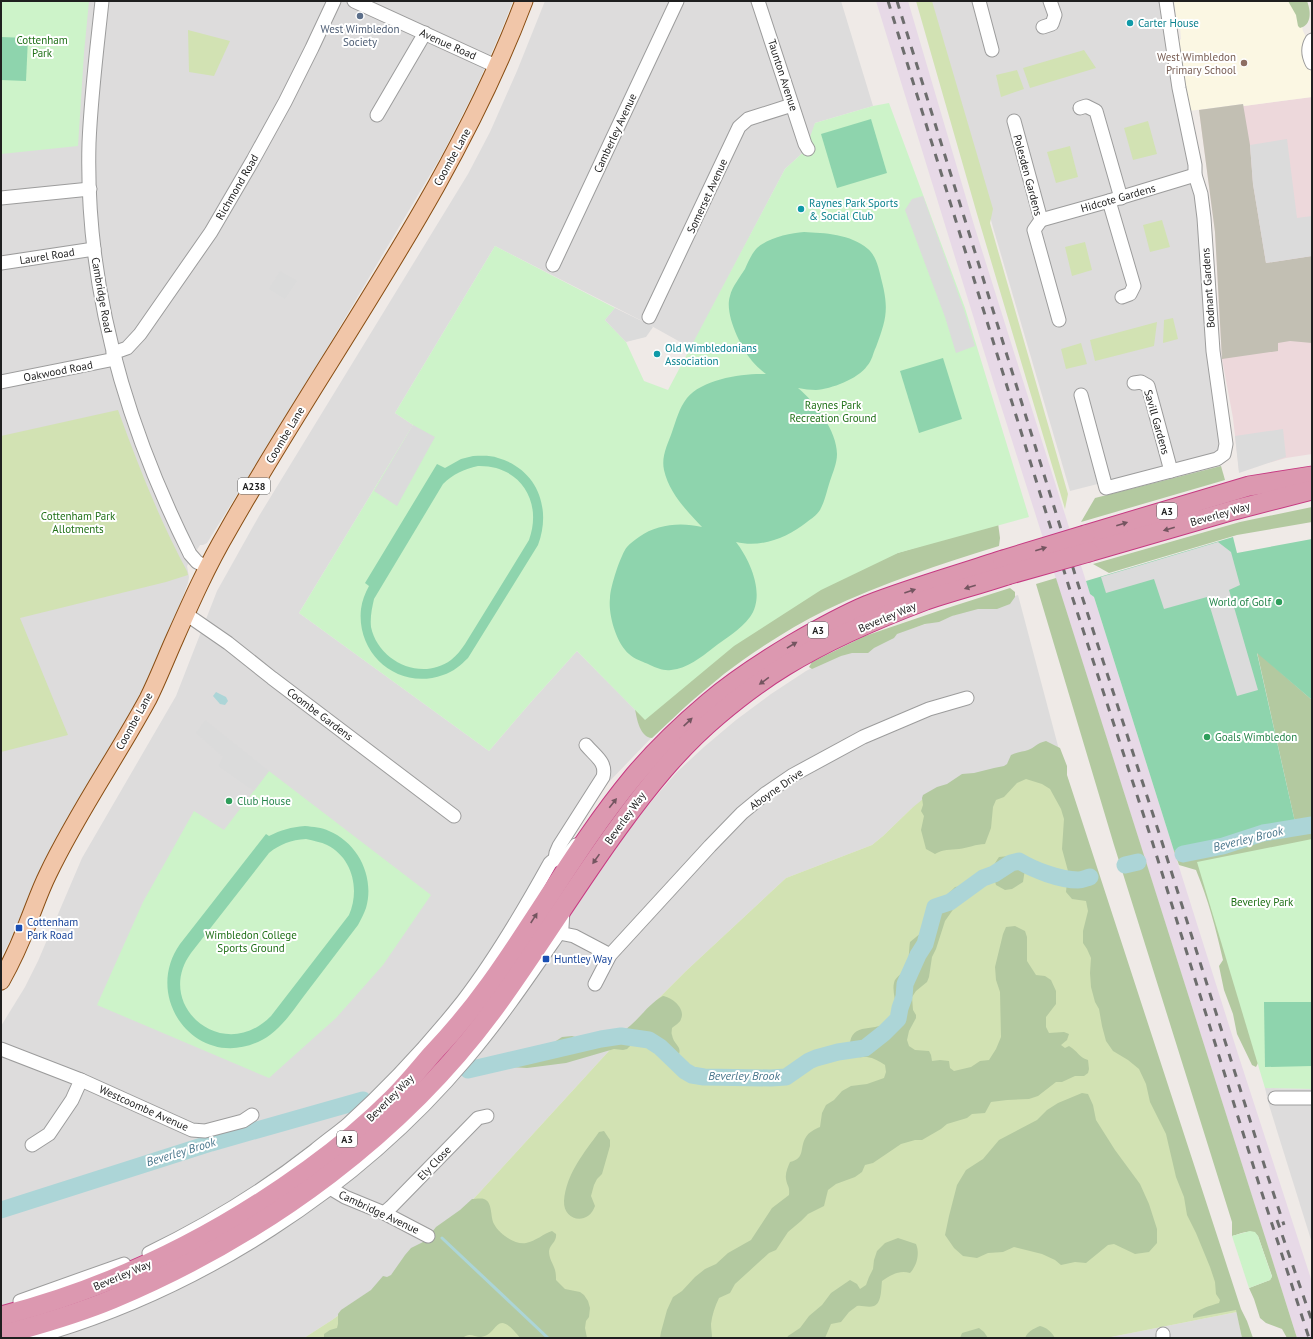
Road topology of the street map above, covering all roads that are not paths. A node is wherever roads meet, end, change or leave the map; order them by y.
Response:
1 (102, 1) edge
2 (334, 1) edge
3 (354, 1) edge
4 (524, 1) edge
5 (678, 1) edge
6 (758, 1) edge
7 (979, 1) edge
8 (1050, 1) edge
9 (1166, 1) edge
10 (1043, 27) dead end
11 (425, 34) junction
12 (1312, 40) edge
13 (992, 50) dead end
14 (1312, 63) edge
15 (498, 66) junction
16 (792, 104) junction
17 (1080, 108) dead end
18 (377, 115) dead end
19 (1014, 121) dead end
20 (808, 149) dead end
21 (1195, 175) junction
22 (90, 189) junction
23 (1, 198) edge
24 (1115, 200) junction
25 (1041, 220) junction
26 (94, 249) junction
27 (1, 264) edge
28 (553, 265) dead end
29 (1122, 297) dead end
30 (649, 317) dead end
31 (1059, 320) dead end
32 (114, 356) junction
33 (1, 382) edge
34 (1134, 383) dead end
35 (1081, 395) dead end
36 (1312, 467) edge
37 (1171, 471) junction
38 (1312, 476) edge
39 (1249, 486) junction
40 (1312, 490) edge
41 (1312, 499) edge
42 (1234, 510) junction
43 (1087, 544) junction
44 (207, 567) junction
45 (1005, 568) junction
46 (186, 614) junction
47 (966, 698) dead end
48 (586, 745) dead end
49 (454, 816) dead end
50 (590, 835) junction
51 (555, 859) junction
52 (564, 906) junction
53 (559, 933) junction
54 (610, 955) junction
55 (1, 981) edge
56 (595, 984) dead end
57 (1, 1049) edge
58 (81, 1080) junction
59 (1275, 1098) dead end
60 (1312, 1098) edge
61 (252, 1115) dead end
62 (487, 1116) dead end
63 (32, 1145) dead end
64 (330, 1188) junction
65 (384, 1213) junction
66 (428, 1236) dead end
67 (1, 1307) edge
68 (1, 1316) edge
69 (1, 1335) edge
70 (32, 1338) edge

1 - 22 street, Cambridge Road
2 - 32 street, Richmond Road
3 - 11 street, Avenue Road
4 - 15 main road, Coombe Lane / A238
5 - 28 street, Camberley Avenue
6 - 16 street, Taunton Avenue
7 - 13 street
8 - 10 street
9 - 21 street, Bodnant Gardens
11 - 15 street, Avenue Road
11 - 18 street
12 - 14 street
15 - 44 main road, Coombe Lane / A238
16 - 20 street, Taunton Avenue
16 - 30 street, Somerset Avenue
17 - 24 street
19 - 25 street, Polesden Gardens
21 - 24 street, Hidcote Gardens
21 - 37 street, Bodnant Gardens
22 - 23 street
22 - 26 street, Cambridge Road
24 - 25 street, Hidcote Gardens
24 - 29 street
25 - 31 street, Polesden Gardens
26 - 27 street, Laurel Road
26 - 32 street, Cambridge Road
32 - 33 street, Oakwood Road
32 - 44 street, Cambridge Road
34 - 37 street, Savill Gardens
35 - 37 street, Bodnant Gardens
36 - 39 highway
38 - 39 highway, Beverley Way / A3
43 -> 39 highway, Beverley Way / A3
40 - 42 highway, Beverley Way / A3
41 - 42 highway
42 -> 43 highway, Beverley Way / A3
43 - 45 highway, Beverley Way / A3, bridge
44 - 46 main road, Coombe Lane / A238
50 -> 45 highway, Beverley Way / A3
45 -> 52 highway, Beverley Way / A3
46 - 49 street, Coombe Gardens
46 - 55 main road, Coombe Lane / A238
47 - 54 street, Aboyne Drive
48 - 51 street, Beverley Way
50 - 51 street, Beverley Way
68 -> 50 highway, Beverley Way / A3
51 - 67 street, Beverley Way
52 - 53 street, Beverley Way
52 - 69 highway, Beverley Way / A3
53 - 54 street
53 - 64 street, Beverley Way
54 - 56 street, Aboyne Drive
57 - 58 street, Westcoombe Avenue
58 - 61 street, Westcoombe Avenue
58 - 63 street
59 - 60 street
62 - 65 street, Ely Close
64 - 65 street, Cambridge Avenue
64 - 70 street, Beverley Way
65 - 66 street, Cambridge Avenue

